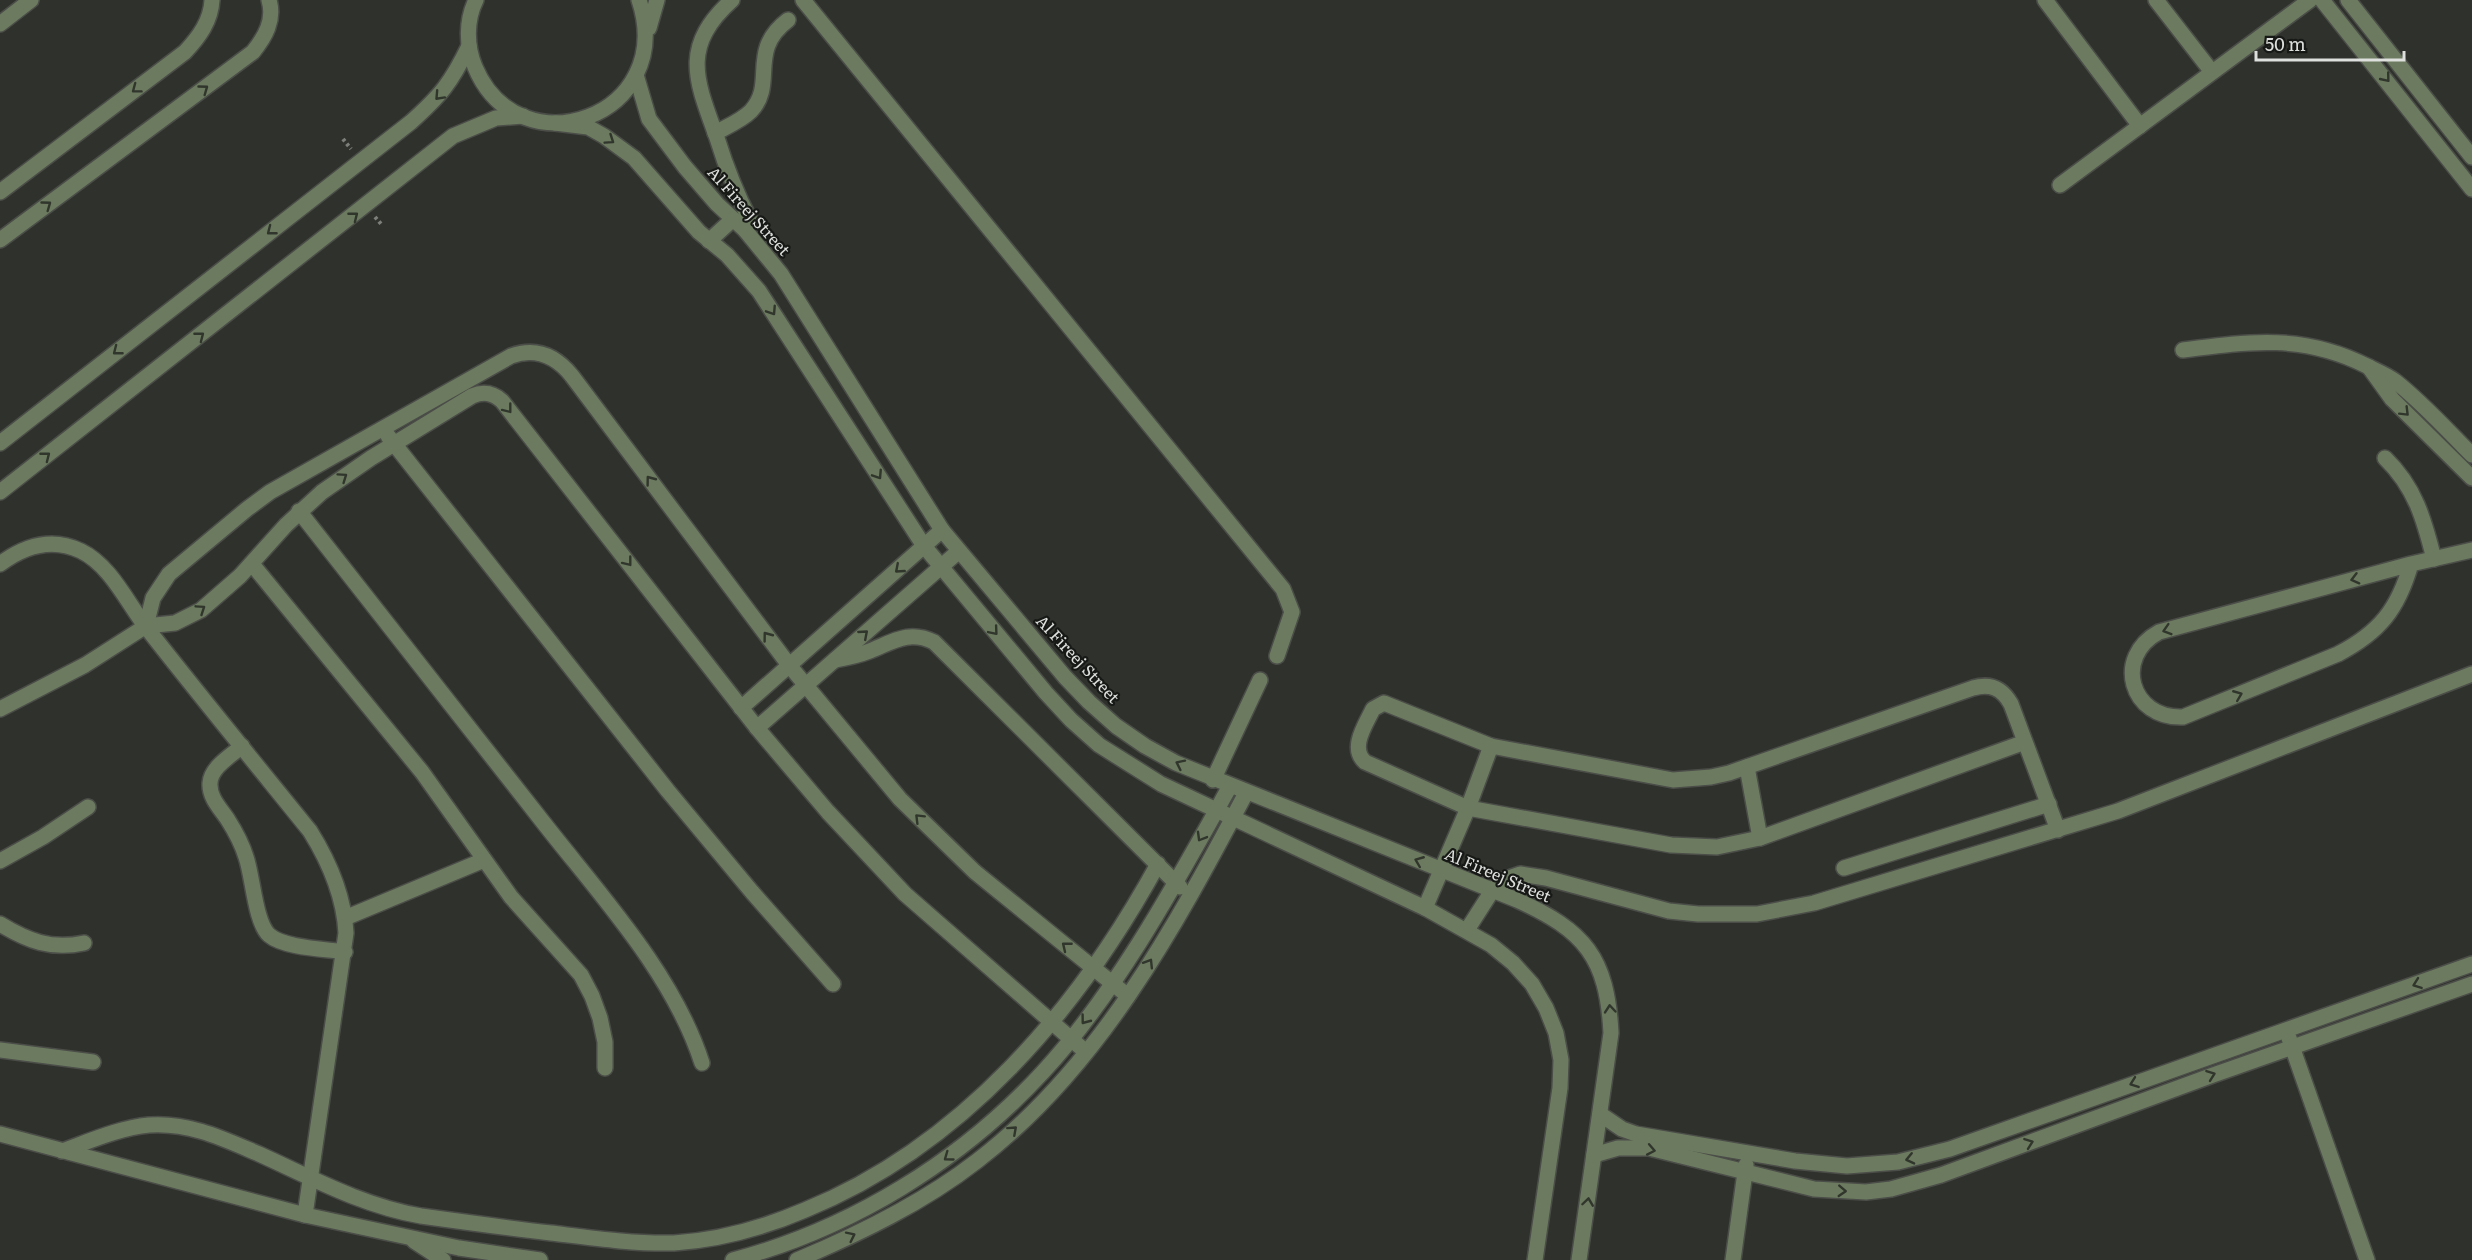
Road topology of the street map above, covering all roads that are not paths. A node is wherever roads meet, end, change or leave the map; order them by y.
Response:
1 (31, 0) edge
2 (212, 0) edge
3 (269, 0) edge
4 (639, 0) edge
5 (657, 0) edge
6 (732, 0) edge
7 (803, 0) edge
8 (2045, 0) edge
9 (2156, 0) edge
10 (2310, 0) edge
11 (2322, 0) edge
12 (2349, 0) edge
13 (474, 1) edge
14 (788, 20) dead end
15 (0, 24) edge
16 (469, 46) junction
17 (645, 49) junction
18 (2212, 72) junction
19 (636, 75) junction
20 (523, 116) junction
21 (555, 123) junction
22 (2140, 126) junction
23 (715, 133) junction
24 (2472, 157) edge
25 (2060, 185) dead end
26 (2472, 189) edge
27 (0, 192) edge
28 (733, 219) junction
29 (745, 230) junction
30 (0, 240) edge
31 (709, 241) junction
32 (782, 274) junction
33 (759, 291) junction
34 (2183, 350) dead end
35 (2369, 367) junction
36 (2438, 421) junction
37 (383, 429) junction
38 (2425, 432) junction
39 (0, 443) edge
40 (394, 444) junction
41 (2472, 454) edge
42 (2385, 458) dead end
43 (2472, 478) edge
44 (0, 492) edge
45 (299, 511) junction
46 (942, 530) junction
47 (924, 546) junction
48 (2472, 550) edge
49 (959, 551) junction
50 (2433, 559) junction
51 (0, 564) edge
52 (252, 564) junction
53 (2411, 564) junction
54 (941, 567) junction
55 (146, 626) junction
56 (1277, 656) dead end
57 (835, 660) junction
58 (789, 665) junction
59 (2472, 674) edge
60 (1260, 680) dead end
61 (805, 686) junction
62 (741, 708) junction
63 (0, 709) edge
64 (757, 728) junction
65 (2025, 742) junction
66 (242, 746) junction
67 (1491, 746) junction
68 (1747, 767) junction
69 (1213, 780) junction
70 (1230, 786) junction
71 (1246, 793) junction
72 (2049, 804) junction
73 (88, 807) dead end
74 (1468, 808) junction
75 (1217, 810) junction
76 (1232, 818) junction
77 (2058, 830) junction
78 (1760, 838) junction
79 (484, 860) junction
80 (0, 861) edge
81 (1158, 864) junction
82 (1844, 868) dead end
83 (1442, 870) junction
84 (1175, 882) junction
85 (1492, 891) junction
86 (1190, 898) junction
87 (1425, 908) junction
88 (345, 918) junction
89 (0, 924) edge
90 (1467, 930) junction
91 (84, 943) dead end
92 (345, 952) junction
93 (2472, 964) edge
94 (1093, 969) junction
95 (833, 984) dead end
96 (1112, 984) junction
97 (2472, 984) edge
98 (1128, 996) junction
99 (2381, 996) junction
100 (2387, 1014) junction
101 (1051, 1023) junction
102 (2286, 1029) junction
103 (1071, 1039) junction
104 (2292, 1048) junction
105 (0, 1050) edge
106 (1086, 1052) junction
107 (93, 1062) dead end
108 (702, 1063) dead end
109 (605, 1068) dead end
110 (1600, 1114) junction
111 (0, 1134) edge
112 (1950, 1149) junction
113 (62, 1151) junction
114 (1748, 1153) junction
115 (1594, 1155) junction
116 (1957, 1170) junction
117 (1745, 1173) junction
118 (310, 1177) junction
119 (895, 1191) junction
120 (905, 1207) junction
121 (305, 1215) junction
122 (410, 1237) junction
123 (443, 1260) edge
124 (540, 1260) edge
125 (732, 1260) edge
126 (797, 1260) edge
127 (1536, 1260) edge
128 (1579, 1260) edge
129 (1733, 1260) edge
130 (2367, 1260) edge

1 - 15 street
2 -> 27 street
30 -> 3 street
4 - 17 street
5 - 17 street
6 - 23 street
7 - 56 street
8 - 22 street
9 - 18 street
10 - 18 street
11 -> 26 street
12 - 24 street
13 - 16 street
14 - 23 street
16 - 20 street
16 -> 39 street
17 - 19 street
18 - 22 street
19 - 21 street
19 - 28 street, Al Fireej Street
20 - 21 street
44 -> 20 street
21 -> 31 street
22 - 25 street
23 - 29 street
28 - 29 street, Al Fireej Street
28 - 31 street
29 - 32 street, Al Fireej Street
31 - 33 street
32 - 33 street
32 - 46 street, Al Fireej Street
33 -> 47 street
34 - 35 street
35 - 36 street
35 -> 38 street
36 - 38 street
36 - 41 street
37 - 40 street
37 - 55 street
58 -> 37 street
38 - 43 street
45 -> 40 street
40 -> 62 street
40 - 95 street
42 - 50 street
45 - 52 street
45 - 108 street
46 - 47 street
46 - 49 street, Al Fireej Street
47 - 54 street
47 -> 58 street
48 - 50 street
49 - 54 street
69 -> 49 street, Al Fireej Street
50 - 53 street
51 - 55 street
55 -> 52 street
52 - 79 street
53 -> 53 street
57 -> 54 street
54 -> 75 street
55 - 63 street
55 - 66 street
57 - 61 street
57 - 81 street
58 - 61 street
58 - 62 street
59 - 77 street
60 - 69 street
61 - 64 street
94 -> 61 street
62 - 64 street
64 - 101 street
65 - 68 street
65 - 72 street
65 - 78 street
66 - 88 street
66 - 92 street
67 - 68 street
67 - 74 street
67 - 74 street
68 - 78 street
69 - 70 street, Al Fireej Street
70 - 71 street, Al Fireej Street
70 - 75 street
71 - 76 street
83 -> 71 street, Al Fireej Street
72 - 77 street
72 - 82 street
73 - 80 street
74 - 78 street
74 - 83 street
75 - 76 street
75 -> 84 street
76 - 86 street
76 - 87 street
77 - 85 street
79 - 88 street
79 - 109 street
81 - 84 street
81 - 94 street
83 - 85 street, Al Fireej Street
83 - 87 street
84 - 86 street
84 - 96 street
85 - 90 street
110 -> 85 street, Al Fireej Street
98 -> 86 street
87 - 90 street
88 - 92 street
89 - 91 street
90 - 127 street
92 - 118 street
93 -> 99 street
94 - 96 street
94 - 101 street
96 - 98 street
96 -> 103 street
97 - 100 street
98 - 106 street
99 - 100 street
99 - 102 street
100 - 104 street
101 - 103 street
101 - 118 street
102 - 104 street
102 -> 112 street
103 - 106 street
103 -> 119 street
116 -> 104 street
104 - 130 street
105 - 107 street
120 -> 106 street
110 - 114 street
110 - 115 street, Al Fireej Street
111 - 113 street
112 -> 114 street
112 - 116 street
113 - 118 street
113 - 121 street
114 - 117 street
115 -> 117 street
128 -> 115 street, Al Fireej Street
117 -> 116 street
117 - 129 street
118 - 121 street
119 - 120 street
119 - 125 street
126 -> 120 street
121 - 122 street
122 - 123 street
122 - 124 street

